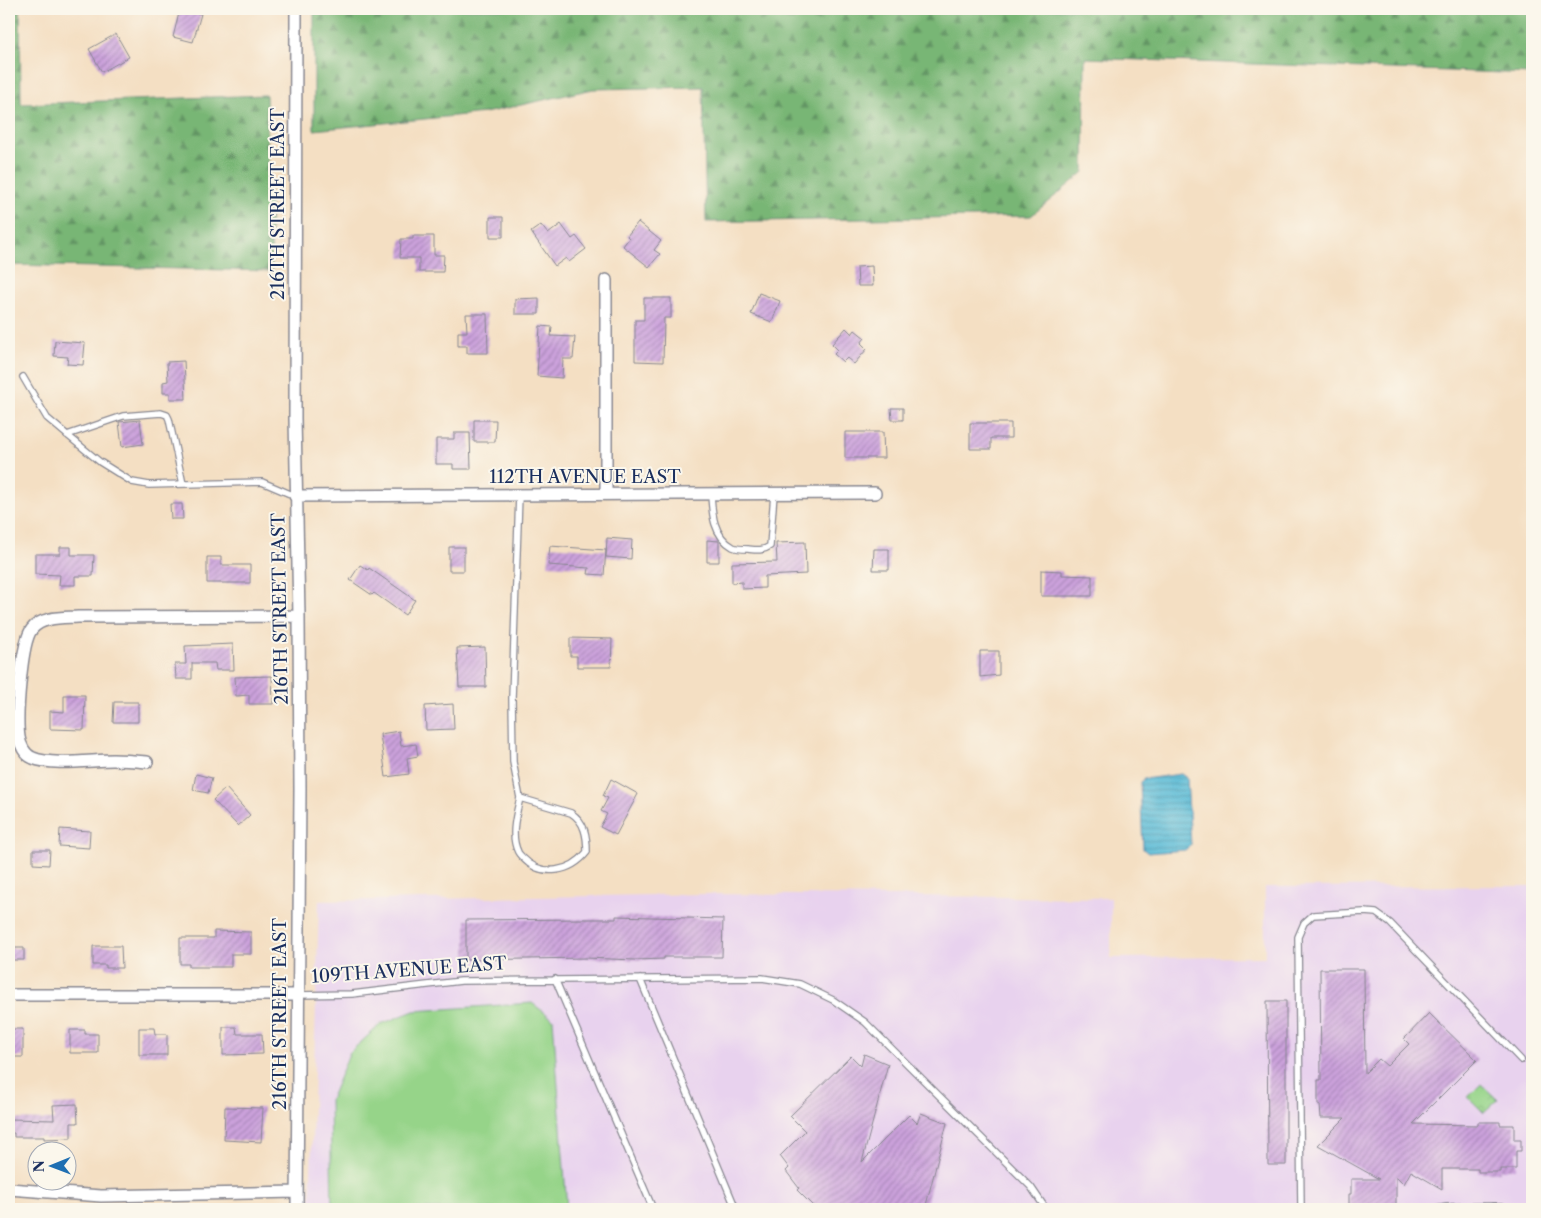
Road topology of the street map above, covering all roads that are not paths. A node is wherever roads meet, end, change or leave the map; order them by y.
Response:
1 (296, 9) edge
2 (606, 280) dead end
3 (23, 377) dead end
4 (67, 435) junction
5 (183, 484) junction
6 (874, 493) dead end
7 (606, 494) junction
8 (711, 494) junction
9 (774, 494) junction
10 (519, 495) junction
11 (295, 496) junction
12 (299, 616) junction
13 (147, 762) dead end
14 (520, 798) junction
15 (555, 979) junction
16 (640, 979) junction
17 (9, 995) edge
18 (298, 995) junction
19 (1521, 1060) dead end
20 (9, 1189) edge
21 (297, 1192) junction
22 (297, 1209) edge
23 (653, 1209) edge
24 (736, 1209) edge
25 (1046, 1209) edge
26 (1301, 1209) edge
27 (1437, 1209) edge
28 (1508, 1209) edge

1 - 11 street, 216TH STREET EAST
2 - 7 street
3 - 4 lane
4 - 5 lane
4 - 5 lane
5 - 11 lane
6 - 9 street, 112TH AVENUE EAST
7 - 8 street, 112TH AVENUE EAST
7 - 10 street, 112TH AVENUE EAST
8 - 9 street, 112TH AVENUE EAST
8 - 9 lane
10 - 11 street, 112TH AVENUE EAST
10 - 14 lane
11 - 12 street, 216TH STREET EAST
12 - 13 street
12 - 18 street, 216TH STREET EAST
14 - 14 lane
15 - 16 lane, 109TH AVENUE EAST
15 - 18 lane, 109TH AVENUE EAST
15 - 23 lane
16 - 24 lane
16 - 25 lane, 109TH AVENUE EAST
17 - 18 street, 109TH AVENUE EAST
18 - 21 street, 216TH STREET EAST
19 - 26 lane
20 - 21 street
21 - 22 street, 216TH STREET EAST
27 - 28 lane

